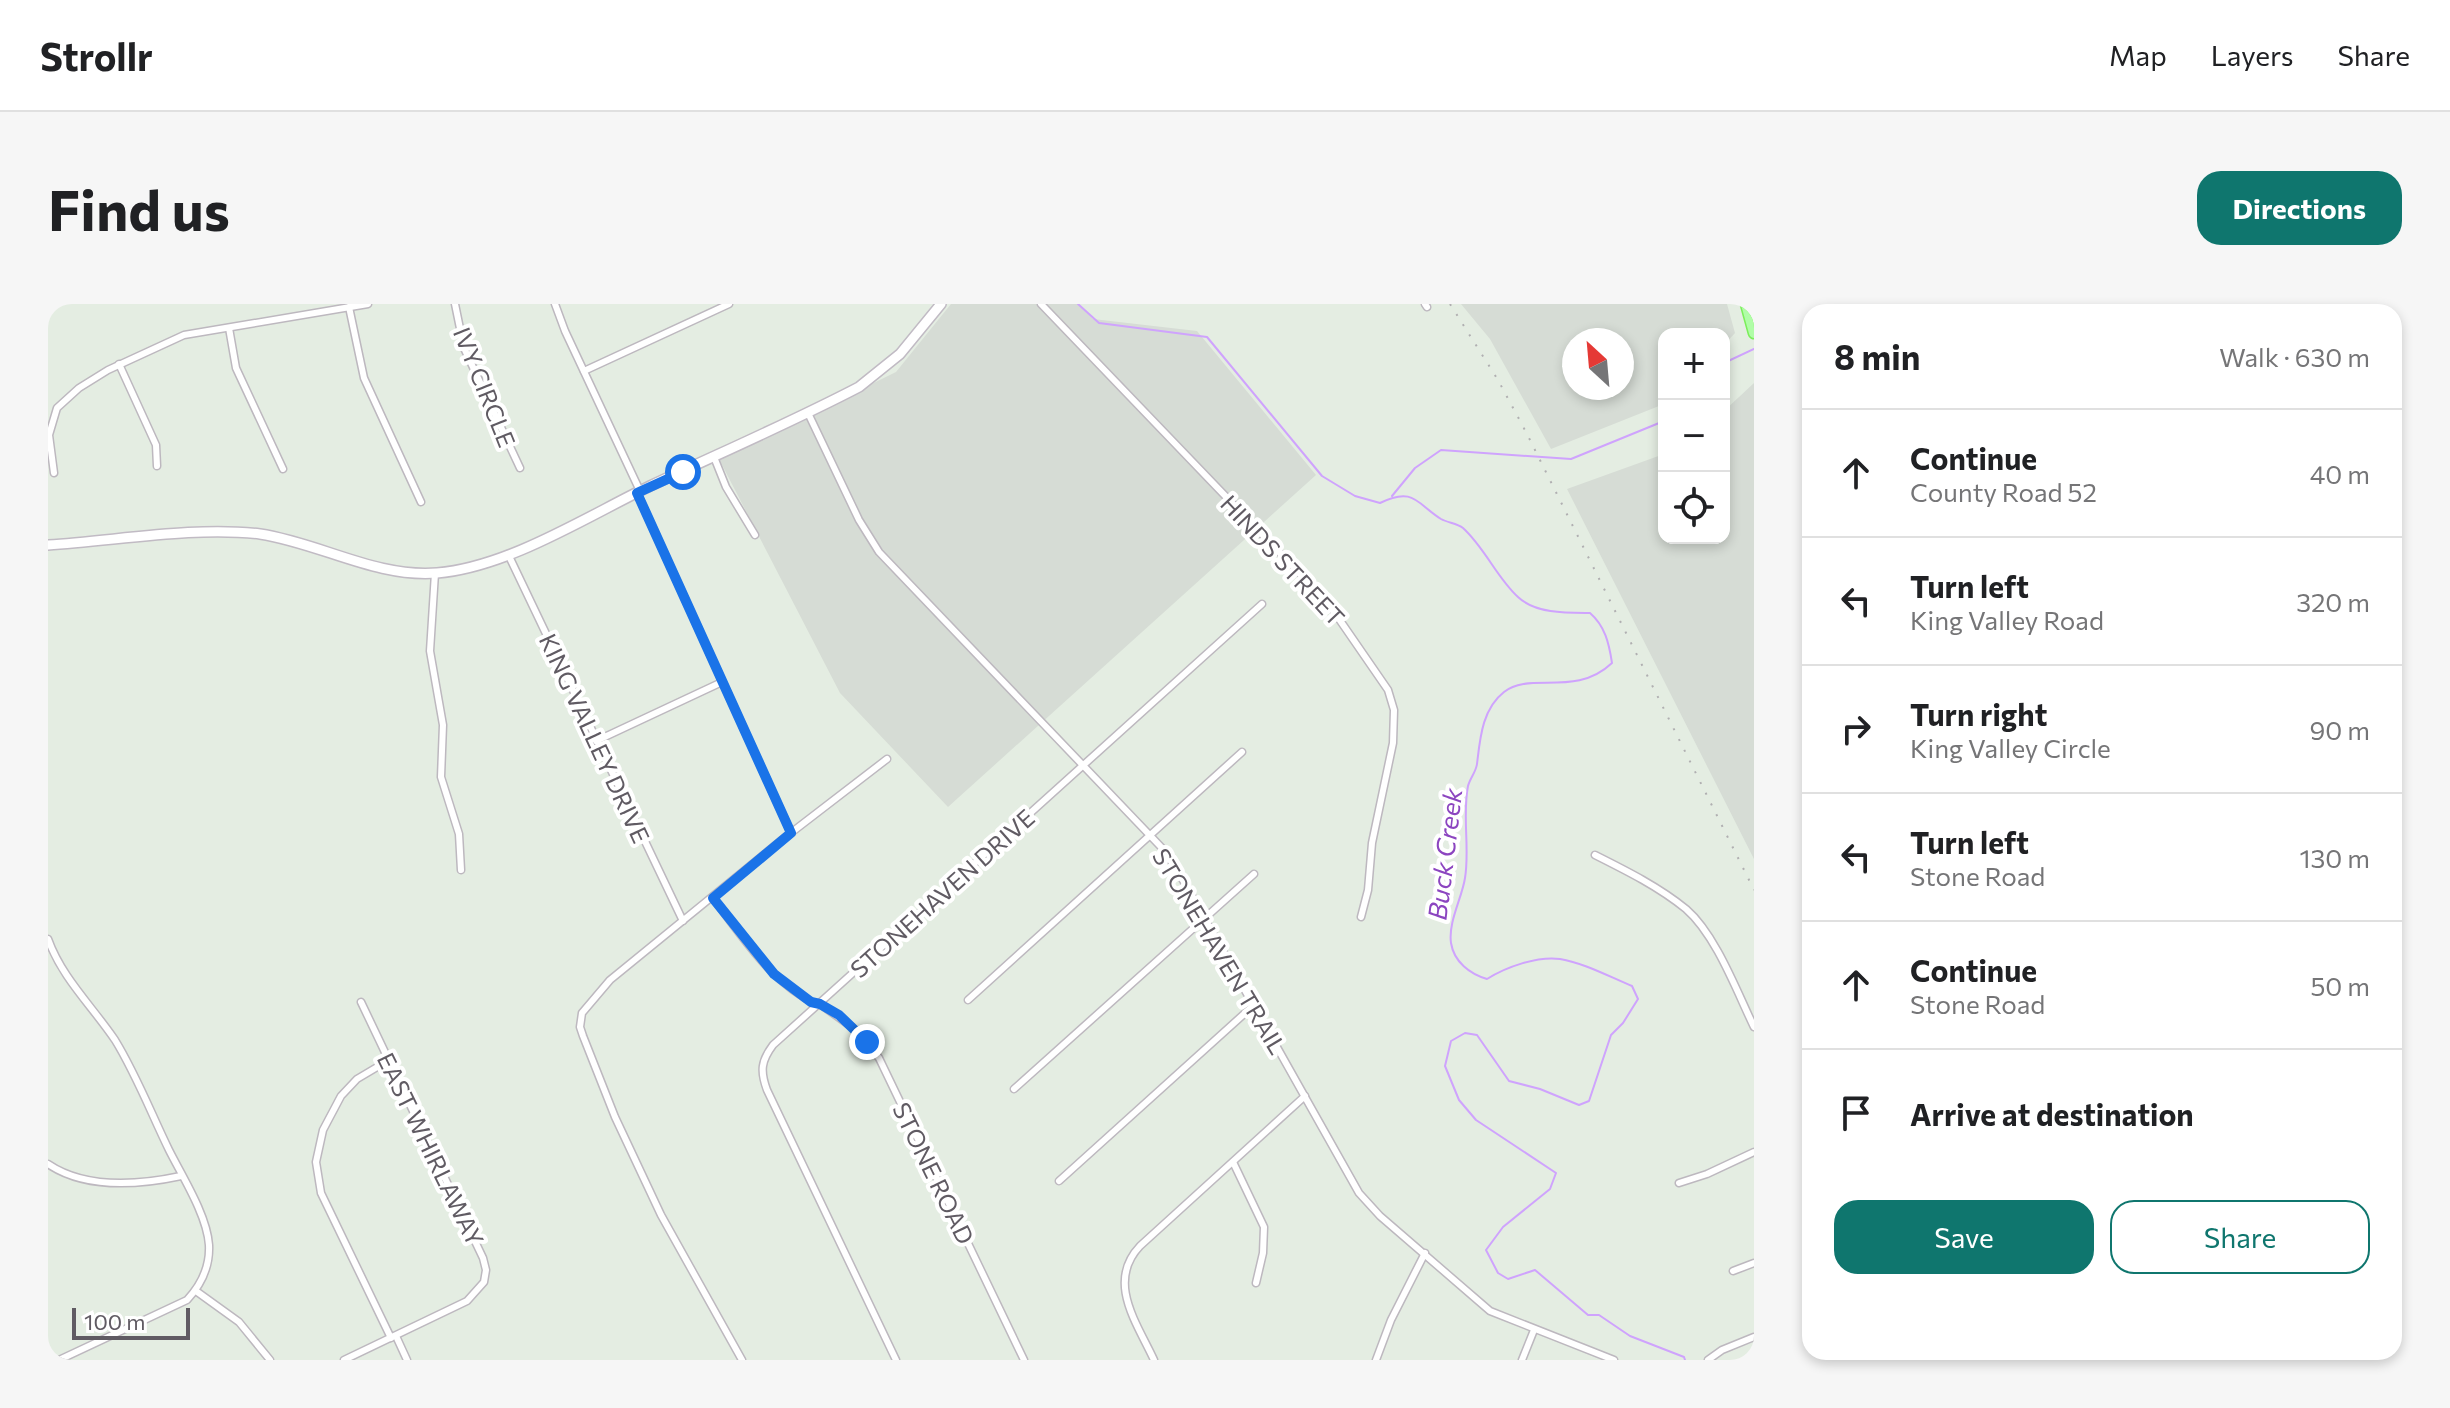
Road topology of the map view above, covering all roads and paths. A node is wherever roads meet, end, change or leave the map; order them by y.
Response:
1 (368, 304) edge
2 (455, 304) edge
3 (555, 304) edge
4 (729, 304) edge
5 (941, 304) edge
6 (1041, 304) edge
7 (1746, 304) edge
8 (349, 307) junction
9 (229, 328) junction
10 (1754, 333) edge
11 (119, 364) junction
12 (584, 371) junction
13 (808, 413) junction
14 (714, 457) junction
15 (157, 466) dead end
16 (520, 468) dead end
17 (283, 469) dead end
18 (54, 473) dead end
19 (639, 492) junction
20 (421, 502) dead end
21 (755, 535) dead end
22 (48, 545) edge
23 (508, 554) junction
24 (435, 573) junction
25 (1262, 604) dead end
26 (722, 682) junction
27 (596, 741) junction
28 (1242, 752) dead end
29 (887, 759) dead end
30 (1083, 765) junction
31 (791, 833) junction
32 (1150, 835) junction
33 (1595, 855) dead end
34 (461, 870) dead end
35 (1254, 874) dead end
36 (713, 898) junction
37 (1361, 917) dead end
38 (1205, 919) junction
39 (683, 921) junction
40 (48, 939) edge
41 (968, 1000) dead end
42 (361, 1002) dead end
43 (819, 1004) junction
44 (1254, 1005) junction
45 (1754, 1027) edge
46 (389, 1060) junction
47 (1014, 1089) dead end
48 (1305, 1096) junction
49 (1754, 1152) edge
50 (1233, 1162) junction
51 (48, 1164) edge
52 (181, 1176) junction
53 (1059, 1181) dead end
54 (1679, 1183) dead end
55 (1425, 1253) junction
56 (1754, 1263) edge
57 (1733, 1271) dead end
58 (1256, 1283) dead end
59 (196, 1291) junction
60 (1534, 1330) junction
61 (393, 1337) junction
62 (1754, 1337) edge
63 (59, 1360) edge
64 (270, 1360) edge
65 (344, 1360) edge
66 (407, 1360) edge
67 (742, 1360) edge
68 (896, 1360) edge
69 (1024, 1360) edge
70 (1154, 1360) edge
71 (1376, 1360) edge
72 (1522, 1360) edge
73 (1614, 1360) edge
74 (1708, 1360) edge

1 - 8 street
2 - 16 street, IVY CIRCLE
3 - 12 street
4 - 12 street
5 - 13 street
6 - 37 street, HINDS STREET
7 - 10 main road
8 - 9 street
8 - 20 street
9 - 11 street
9 - 17 street
11 - 15 street
11 - 18 street
12 - 19 street
13 - 14 street
13 - 30 street, STONEHAVEN TRAIL
14 - 19 street
14 - 21 street
19 - 23 street
19 - 26 street
22 - 24 street
23 - 24 street
23 - 27 street, KING VALLEY DRIVE
24 - 34 street
25 - 30 street, STONEHAVEN DRIVE
26 - 27 street
26 - 31 street
27 - 39 street, KING VALLEY DRIVE
28 - 32 street
29 - 31 street
30 - 32 street, STONEHAVEN TRAIL
30 - 43 street, STONEHAVEN DRIVE
31 - 36 street
32 - 38 street, STONEHAVEN TRAIL
32 - 41 street
33 - 45 street
35 - 38 street
36 - 39 street
36 - 43 street, STONE ROAD
38 - 44 street, STONEHAVEN TRAIL
38 - 47 street
39 - 67 street
40 - 52 street
42 - 46 street, EAST WHIRLAWAY
43 - 68 street, STONEHAVEN DRIVE
43 - 69 street, STONE ROAD
44 - 48 street, STONEHAVEN TRAIL
44 - 53 street
46 - 61 street
46 - 61 street, EAST WHIRLAWAY
48 - 50 street
48 - 55 street, STONEHAVEN TRAIL
49 - 54 street
50 - 58 street
50 - 70 street
51 - 52 street
52 - 59 street
55 - 60 street, STONEHAVEN TRAIL
55 - 71 street
56 - 57 street
59 - 63 street
59 - 64 street
60 - 72 street
60 - 73 street, STONEHAVEN TRAIL
61 - 65 street, EAST WHIRLAWAY
61 - 66 street
62 - 74 street

